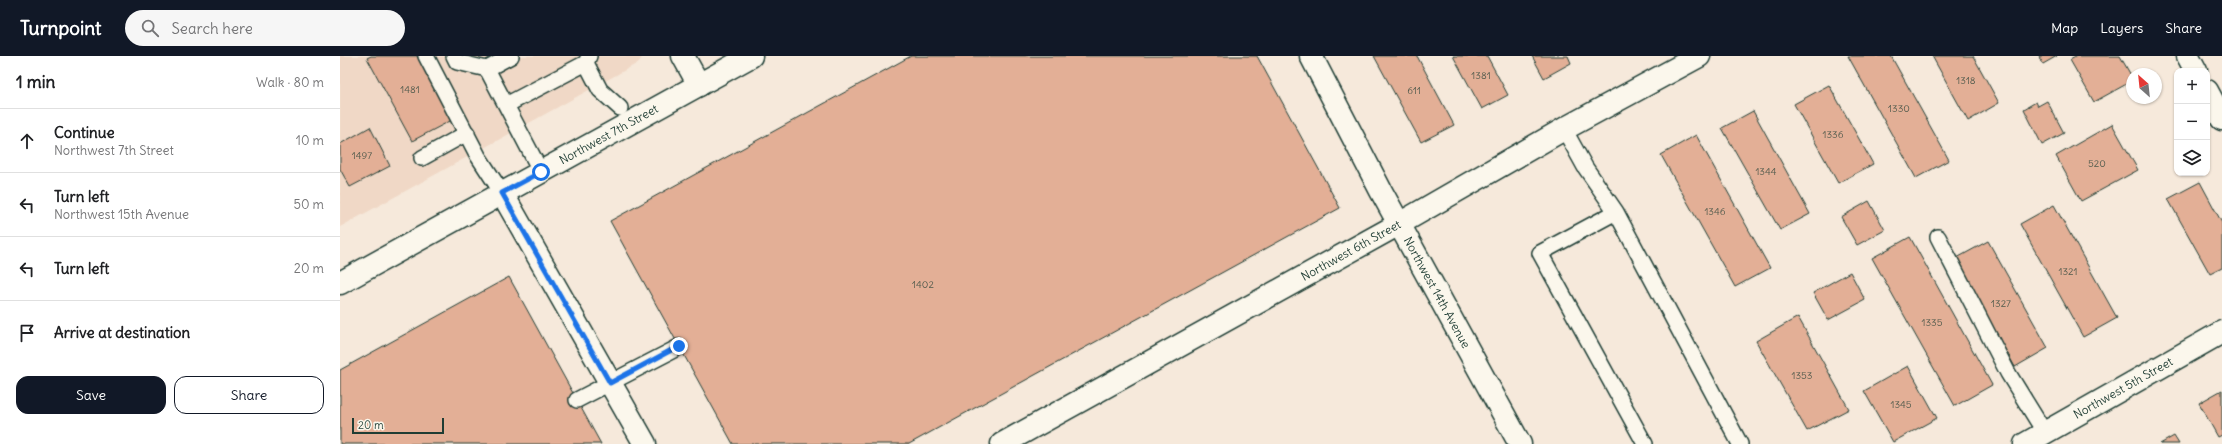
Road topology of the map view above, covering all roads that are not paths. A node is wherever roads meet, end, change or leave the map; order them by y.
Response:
1 (426, 56) edge
2 (454, 56) edge
3 (511, 56) edge
4 (683, 56) edge
5 (751, 56) edge
6 (1311, 56) edge
7 (1699, 56) edge
8 (2188, 56) edge
9 (587, 60) edge
10 (2194, 68) edge
11 (487, 69) junction
12 (699, 85) junction
13 (2210, 97) edge
14 (506, 105) junction
15 (620, 108) dead end
16 (2222, 119) edge
17 (1564, 129) junction
18 (467, 134) junction
19 (422, 158) dead end
20 (541, 172) junction
21 (502, 193) junction
22 (1616, 212) junction
23 (1399, 224) junction
24 (1938, 237) dead end
25 (340, 283) edge
26 (2222, 332) edge
27 (679, 346) dead end
28 (610, 383) junction
29 (577, 400) dead end
30 (2045, 432) junction
31 (645, 444) edge
32 (1002, 444) edge
33 (1520, 444) edge
34 (1645, 444) edge
35 (1740, 444) edge
36 (2024, 444) edge

1 - 18 lane
2 - 11 lane
3 - 11 lane
4 - 12 street
5 - 12 street, Northwest 7th Street
6 - 23 street, Northwest 14th Avenue
7 - 17 street, Northwest 6th Street
8 - 10 street
9 - 14 lane
9 - 15 lane
11 - 14 lane
12 - 20 street, Northwest 7th Street
13 - 16 street
14 - 20 lane
17 - 22 lane
17 - 23 street, Northwest 6th Street
18 - 19 lane
18 - 21 lane
20 - 21 street, Northwest 7th Street
21 - 25 street, Northwest 7th Street
21 - 28 street
22 - 34 lane
22 - 35 lane
23 - 32 street, Northwest 6th Street
23 - 33 street, Northwest 14th Avenue
24 - 30 lane
26 - 30 street, Northwest 5th Street
27 - 28 lane
28 - 29 lane
28 - 31 street
30 - 36 street, Northwest 5th Street

